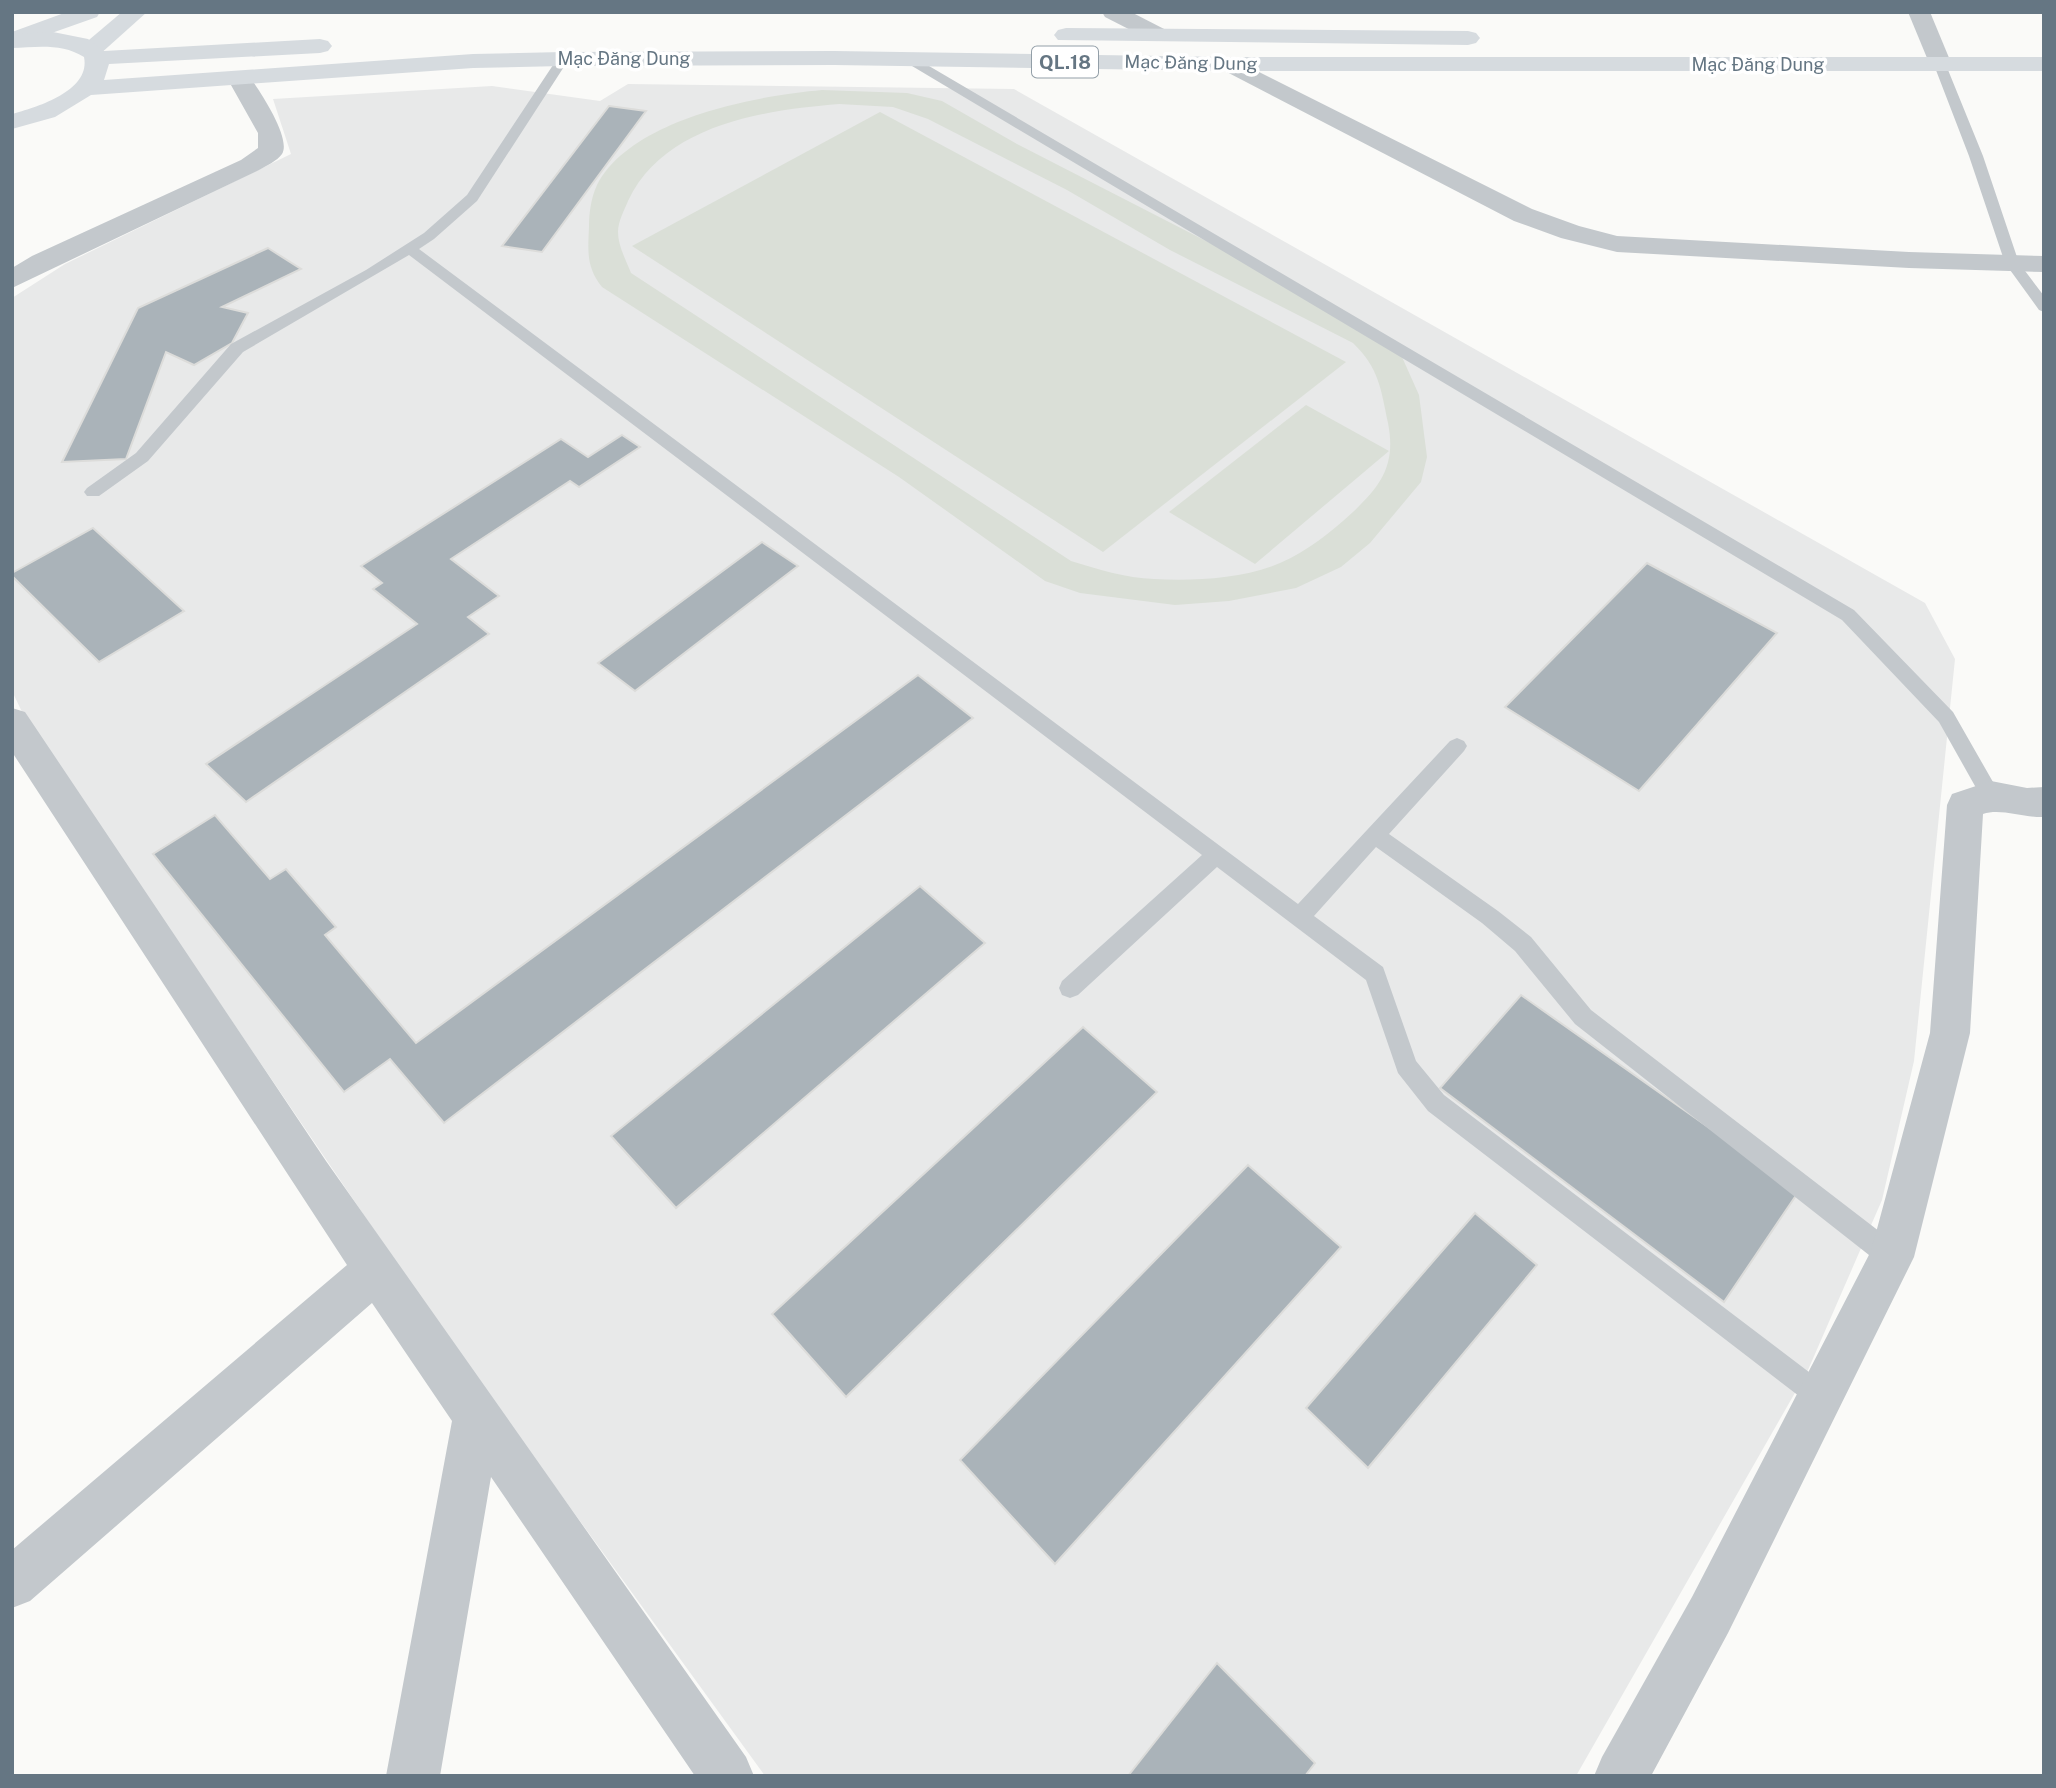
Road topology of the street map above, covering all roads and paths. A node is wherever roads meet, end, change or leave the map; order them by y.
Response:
1 (89, 12) edge
2 (136, 12) edge
3 (1113, 12) edge
4 (1919, 12) edge
5 (1050, 35) dead end
6 (1160, 36) junction
7 (1496, 38) dead end
8 (12, 40) edge
9 (1902, 41) dead end
10 (1930, 41) junction
11 (1955, 41) dead end
12 (346, 45) dead end
13 (94, 54) junction
14 (562, 59) junction
15 (912, 60) junction
16 (1229, 64) junction
17 (2044, 64) edge
18 (1940, 65) junction
19 (239, 78) junction
20 (88, 88) junction
21 (12, 122) edge
22 (410, 248) junction
23 (2012, 263) junction
24 (2044, 264) edge
25 (12, 280) edge
26 (2044, 307) edge
27 (93, 492) dead end
28 (12, 722) edge
29 (1457, 746) dead end
30 (1991, 796) junction
31 (2044, 802) edge
32 (1375, 835) junction
33 (1216, 855) junction
34 (1299, 917) junction
35 (1070, 988) dead end
36 (1892, 1257) junction
37 (376, 1270) junction
38 (1821, 1397) junction
39 (477, 1417) junction
40 (12, 1583) edge
41 (413, 1776) edge
42 (727, 1776) edge
43 (1620, 1776) edge

1 - 8 main road
2 - 13 main road
3 - 6 street
4 - 10 street
5 - 6 main road, Mạc Đăng Dung / QL.18
6 - 7 main road, Mạc Đăng Dung / QL.18
8 - 13 main road
9 - 10 main road
10 - 11 main road
10 - 18 street
12 - 13 main road
13 - 20 main road
14 - 15 main road, Mạc Đăng Dung / QL.18
14 - 19 main road, Mạc Đăng Dung / QL.18
14 - 22 lane
15 - 16 main road, Mạc Đăng Dung / QL.18
15 - 30 lane
16 - 18 main road, Mạc Đăng Dung / QL.18
16 - 23 street
17 - 18 main road, Mạc Đăng Dung / QL.18
18 - 23 lane
19 - 20 main road, Mạc Đăng Dung / QL.18
19 - 25 street
20 - 21 main road, QL.18
22 - 27 lane
22 - 33 lane
23 - 24 street
23 - 26 lane
28 - 37 street
29 - 32 lane
30 - 31 street
30 - 36 street
32 - 34 lane
32 - 36 lane
33 - 34 lane
33 - 35 lane
34 - 38 lane
36 - 38 street
37 - 39 street
37 - 40 street
38 - 43 street
39 - 41 street
39 - 42 street

